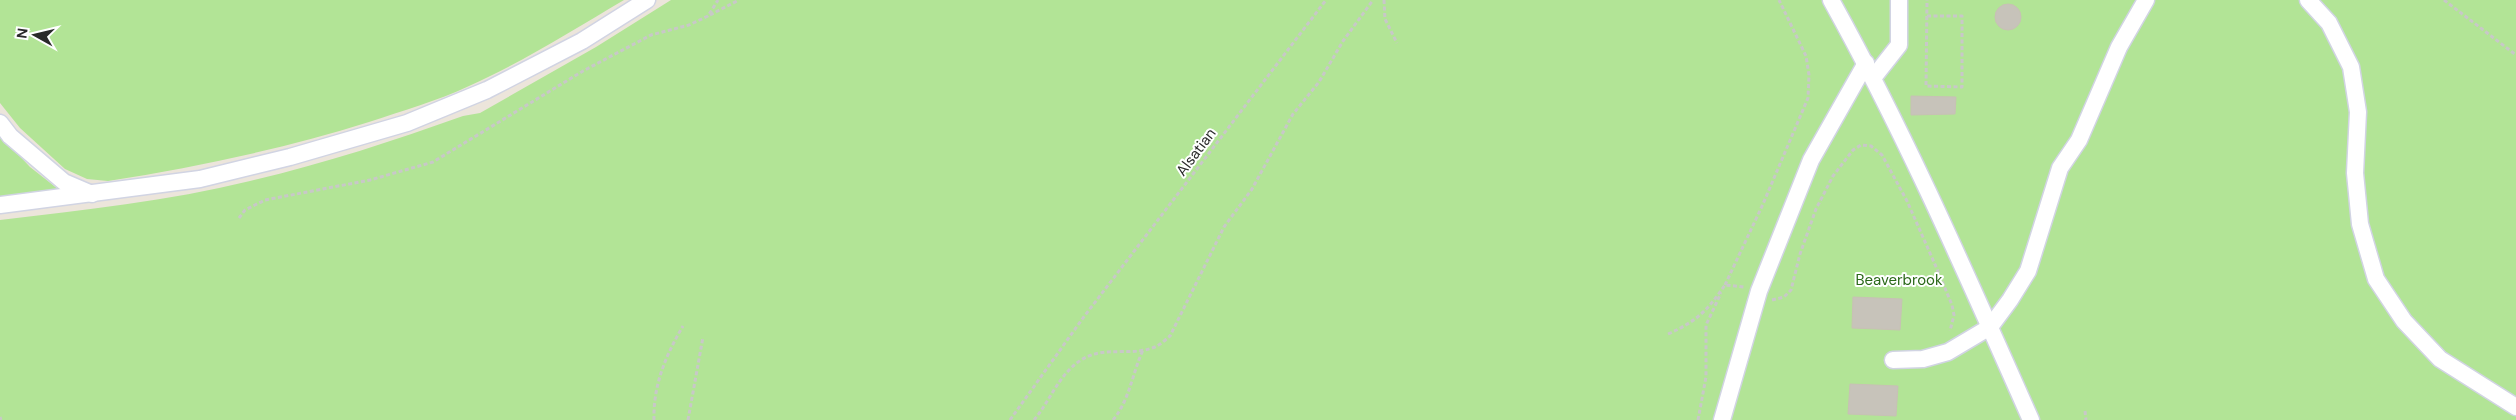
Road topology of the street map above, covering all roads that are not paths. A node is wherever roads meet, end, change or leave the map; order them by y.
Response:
1 (647, 0) edge
2 (1831, 0) edge
3 (1899, 0) edge
4 (2146, 0) edge
5 (2308, 0) edge
6 (1870, 70) junction
7 (0, 122) edge
8 (93, 195) junction
9 (0, 205) edge
10 (1990, 327) junction
11 (1893, 360) dead end
12 (2516, 407) edge
13 (1722, 420) edge
14 (2031, 420) edge

1 - 8 lane
2 - 6 lane
3 - 6 lane
4 - 10 lane
5 - 12 lane
6 - 10 lane
6 - 13 lane
7 - 8 lane
8 - 9 lane
10 - 11 lane
10 - 14 lane

